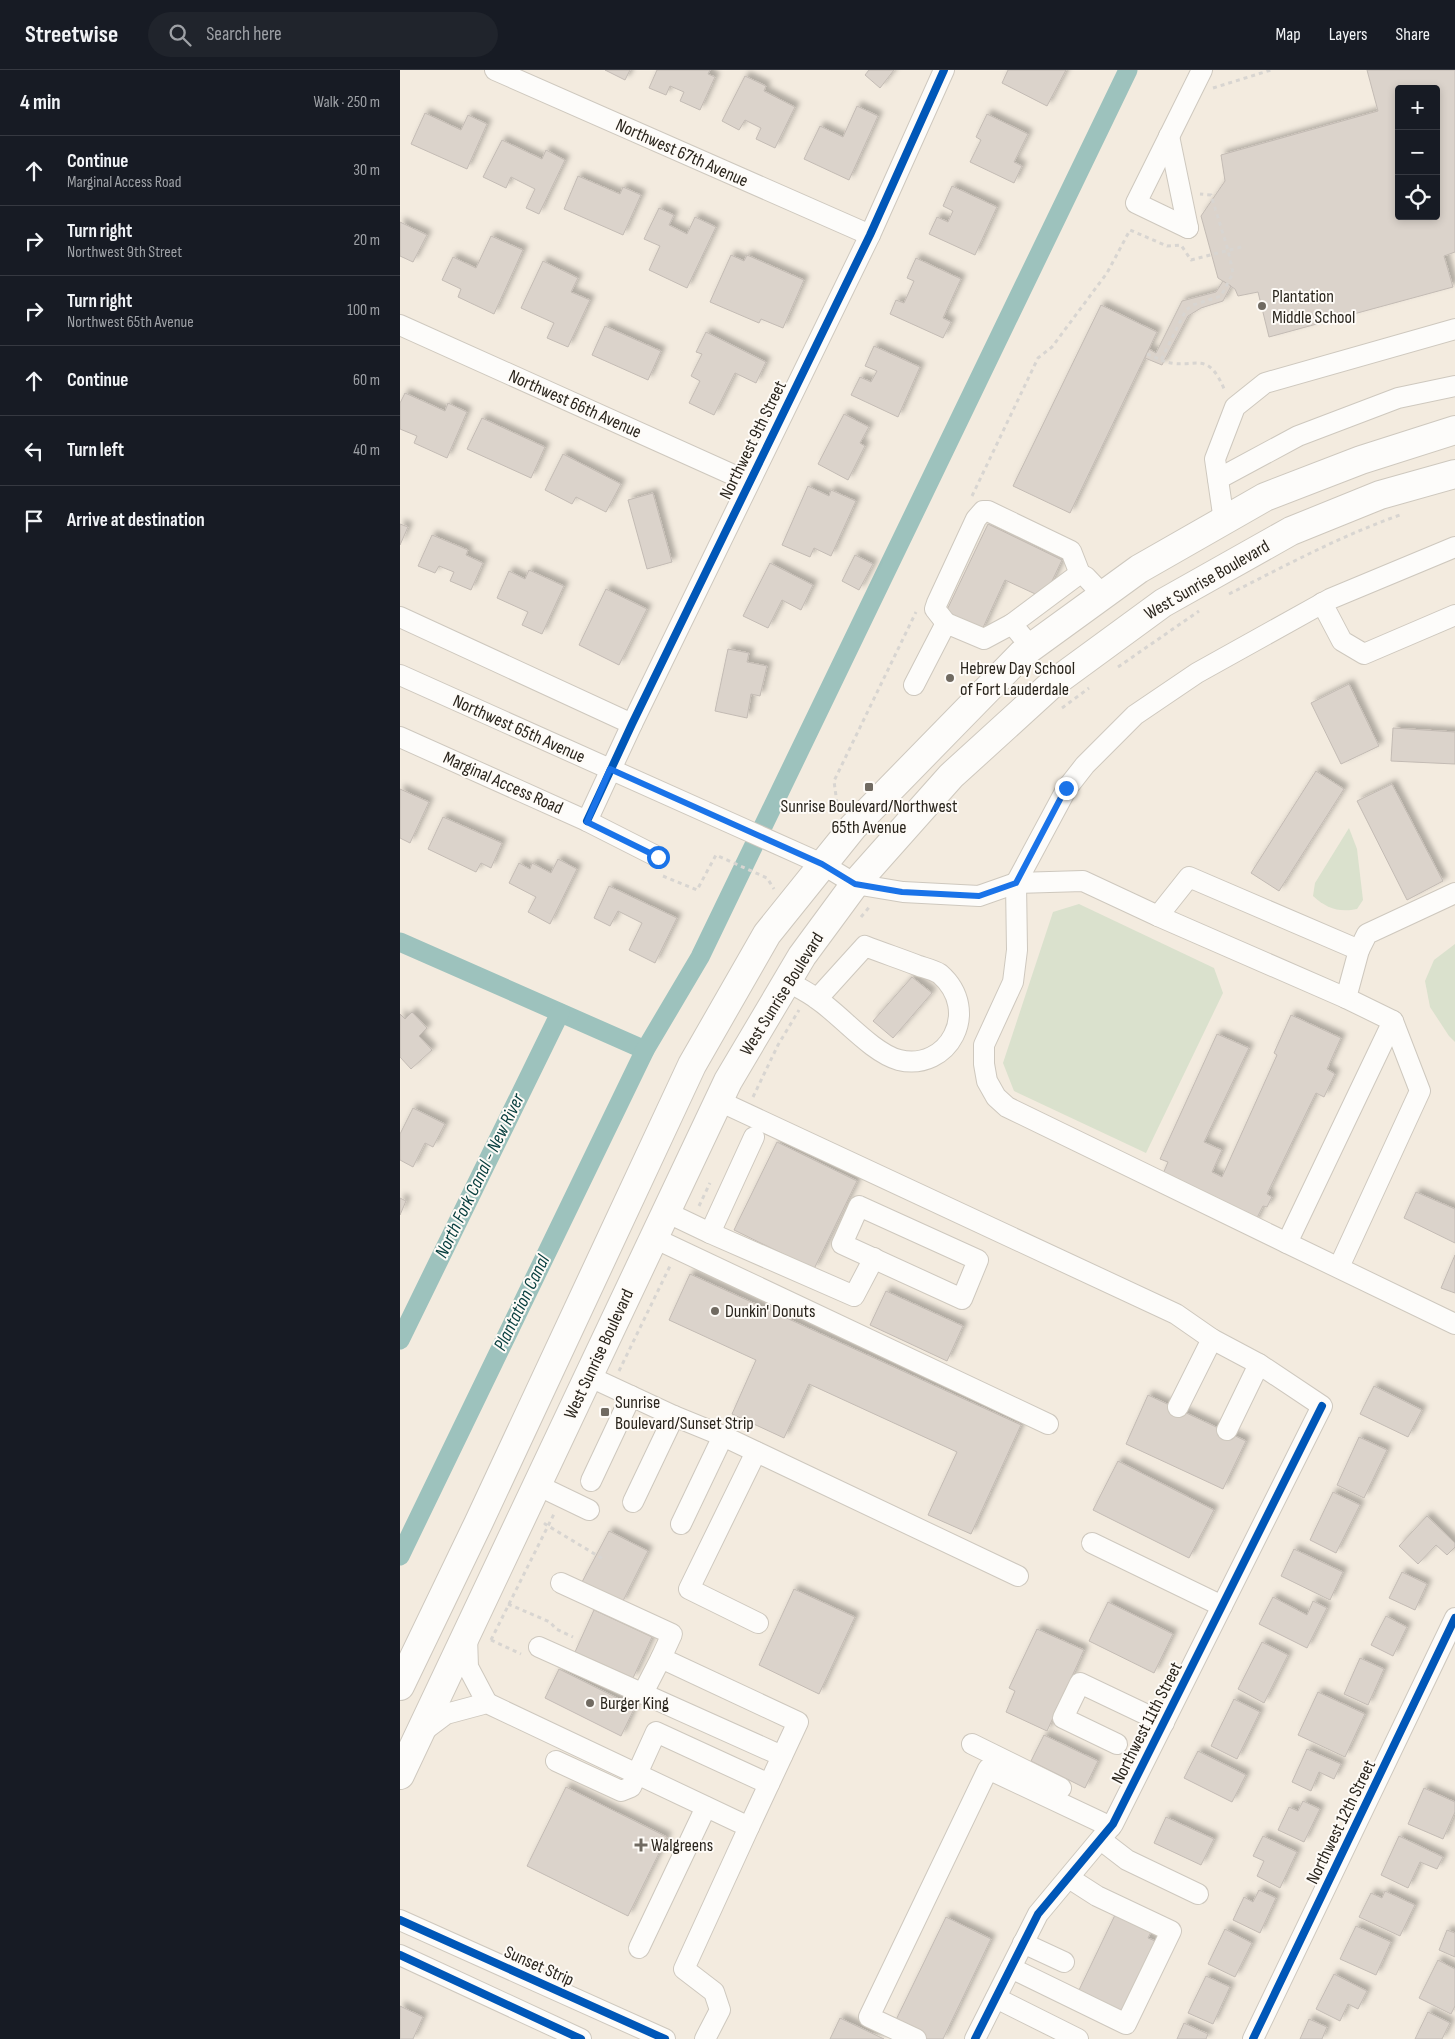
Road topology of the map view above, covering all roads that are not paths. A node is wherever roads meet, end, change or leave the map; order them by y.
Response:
1 (495, 70) edge
2 (944, 70) edge
3 (1206, 76) edge
4 (1170, 136) dead end
5 (870, 236) junction
6 (400, 325) edge
7 (1455, 329) edge
8 (1455, 386) edge
9 (1455, 430) edge
10 (1455, 474) edge
11 (1218, 478) junction
12 (749, 482) junction
13 (1224, 521) junction
14 (1455, 547) edge
15 (1080, 574) junction
16 (1103, 595) junction
17 (1322, 603) junction
18 (1455, 615) edge
19 (400, 617) edge
20 (946, 622) junction
21 (1012, 624) junction
22 (1031, 647) junction
23 (400, 675) edge
24 (914, 685) dead end
25 (632, 724) junction
26 (997, 734) junction
27 (400, 737) edge
28 (610, 769) junction
29 (587, 822) junction
30 (658, 857) dead end
31 (822, 864) junction
32 (1016, 883) junction
33 (855, 884) junction
34 (1455, 892) edge
35 (1158, 916) junction
36 (1359, 950) junction
37 (787, 981) junction
38 (1346, 998) junction
39 (817, 999) junction
40 (1393, 1021) junction
41 (718, 1101) junction
42 (754, 1137) dead end
43 (666, 1212) junction
44 (710, 1233) junction
45 (654, 1238) junction
46 (1287, 1243) junction
47 (874, 1258) junction
48 (1339, 1267) junction
49 (1455, 1324) edge
50 (1212, 1340) junction
51 (1259, 1364) junction
52 (588, 1376) junction
53 (631, 1396) junction
54 (1178, 1407) dead end
55 (674, 1416) junction
56 (1048, 1424) dead end
57 (1227, 1430) dead end
58 (723, 1436) junction
59 (756, 1452) junction
60 (591, 1481) dead end
61 (537, 1485) junction
62 (633, 1502) dead end
63 (589, 1510) dead end
64 (681, 1524) dead end
65 (1092, 1543) dead end
66 (1018, 1576) dead end
67 (561, 1583) dead end
68 (1222, 1606) junction
69 (1455, 1618) edge
70 (758, 1623) dead end
71 (477, 1640) junction
72 (539, 1647) dead end
73 (660, 1658) junction
74 (400, 1686) edge
75 (643, 1693) junction
76 (487, 1702) junction
77 (1164, 1723) junction
78 (420, 1734) junction
79 (972, 1744) dead end
80 (1117, 1744) dead end
81 (782, 1756) junction
82 (556, 1761) dead end
83 (636, 1774) junction
84 (400, 1775) edge
85 (769, 1784) junction
86 (706, 1807) junction
87 (749, 1827) junction
88 (1110, 1827) junction
89 (1069, 1878) junction
90 (1198, 1894) dead end
91 (400, 1920) edge
92 (1023, 1943) junction
93 (639, 1948) dead end
94 (400, 1956) edge
95 (1064, 1962) dead end
96 (1011, 1968) junction
97 (996, 1998) junction
98 (576, 2038) edge
99 (665, 2039) edge
100 (705, 2039) edge
101 (916, 2039) edge
102 (975, 2039) edge
103 (1078, 2039) edge
104 (1253, 2039) edge

1 - 5 street, Northwest 67th Avenue
2 - 5 street, Northwest 9th Street
3 - 4 street
5 - 12 street, Northwest 9th Street
6 - 12 street, Northwest 66th Avenue
7 - 11 street
8 - 11 street
9 - 13 highway
10 - 26 highway, West Sunrise Boulevard
11 - 13 street
12 - 25 street, Northwest 9th Street
13 - 16 highway
14 - 17 street
15 - 16 street
15 - 20 street
15 - 21 street
16 - 22 highway
16 - 26 highway
17 - 18 street
17 - 32 street
19 - 25 street
20 - 21 street
20 - 24 street
21 - 22 street
22 - 31 highway
23 - 28 street, Northwest 65th Avenue
25 - 28 street, Northwest 9th Street
26 - 33 highway, West Sunrise Boulevard
27 - 29 street, Marginal Access Road
28 - 29 street, Northwest 9th Street
28 - 31 street, Northwest 65th Avenue
29 - 30 street, Marginal Access Road
31 - 33 street, Northwest 65th Avenue
31 - 74 highway
32 - 33 street
32 - 35 street
32 - 46 street
33 - 37 highway, West Sunrise Boulevard
34 - 36 street
35 - 36 street
35 - 38 street
36 - 38 street
37 - 39 street
37 - 41 highway, West Sunrise Boulevard
38 - 40 street
39 - 39 street
40 - 46 street
40 - 48 street
41 - 43 highway, West Sunrise Boulevard
41 - 50 street
42 - 44 street
43 - 44 street
43 - 45 highway, West Sunrise Boulevard
44 - 47 street
45 - 52 highway, West Sunrise Boulevard
45 - 56 street
46 - 48 street
47 - 47 street
48 - 49 street
50 - 51 street
50 - 54 street
51 - 57 street
51 - 68 street, Northwest 11th Street
52 - 53 street
52 - 61 highway, West Sunrise Boulevard
53 - 55 street
53 - 60 street
55 - 58 street
55 - 62 street
58 - 59 street
58 - 64 street
59 - 66 street
59 - 70 street
61 - 63 street
61 - 71 highway, West Sunrise Boulevard
65 - 68 street
67 - 73 street
68 - 77 street, Northwest 11th Street
69 - 104 street, Northwest 12th Street
71 - 76 street
71 - 78 highway, West Sunrise Boulevard
72 - 75 street
73 - 75 street
73 - 81 street
75 - 81 street
76 - 78 street
76 - 83 street
77 - 80 street
77 - 88 street, Northwest 11th Street
78 - 84 highway, West Sunrise Boulevard
79 - 88 street
81 - 85 street
82 - 83 street
83 - 85 street
83 - 86 street
85 - 87 street
86 - 87 street
86 - 93 street
87 - 100 street
88 - 89 street, Northwest 11th Street
88 - 90 street
88 - 101 street
89 - 92 street, Northwest 11th Street
89 - 96 street
91 - 99 street, Sunset Strip
92 - 95 street
92 - 96 street, Northwest 11th Street
94 - 98 street
96 - 97 street, Northwest 11th Street
97 - 102 street, Northwest 11th Street
97 - 103 street

